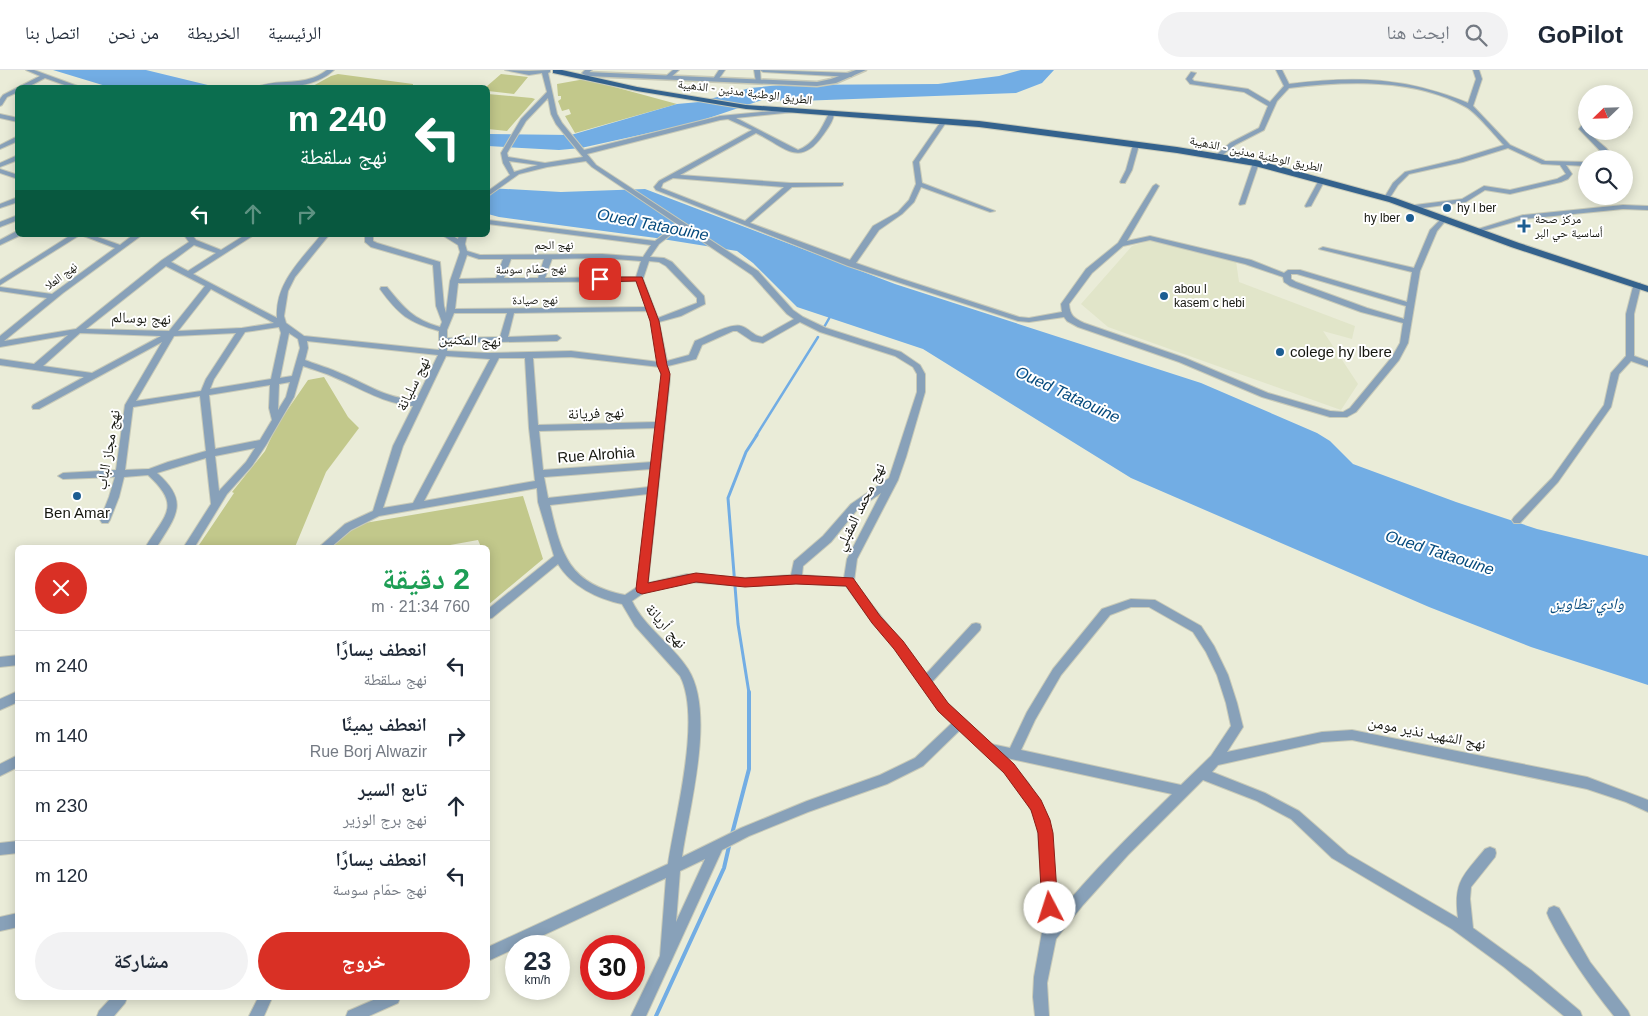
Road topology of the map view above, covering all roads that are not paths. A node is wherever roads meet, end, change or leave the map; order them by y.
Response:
1 (29, 70) edge
2 (331, 70) edge
3 (509, 70) edge
4 (520, 70) edge
5 (573, 70) edge
6 (676, 70) edge
7 (722, 70) edge
8 (757, 70) edge
9 (763, 70) edge
10 (862, 70) edge
11 (1280, 70) edge
12 (1476, 70) edge
13 (550, 71) edge
14 (587, 72) edge
15 (1193, 73) dead end
16 (851, 75) junction
17 (44, 76) junction
18 (653, 76) junction
19 (668, 77) junction
20 (716, 79) junction
21 (614, 82) junction
22 (758, 82) junction
23 (638, 84) junction
24 (25, 85) edge
25 (71, 85) edge
26 (267, 85) edge
27 (1287, 86) junction
28 (0, 89) edge
29 (15, 90) edge
30 (549, 90) junction
31 (10, 92) junction
32 (0, 104) edge
33 (1272, 106) junction
34 (1470, 106) junction
35 (781, 109) junction
36 (792, 111) junction
37 (832, 113) junction
38 (0, 116) edge
39 (729, 117) junction
40 (15, 119) edge
41 (944, 121) junction
42 (755, 131) junction
43 (15, 140) edge
44 (1594, 140) edge
45 (1136, 144) junction
46 (1508, 146) junction
47 (0, 147) edge
48 (1605, 150) edge
49 (583, 153) junction
50 (1217, 157) junction
51 (15, 158) edge
52 (504, 158) junction
53 (546, 164) junction
54 (1256, 164) junction
55 (1562, 164) junction
56 (1578, 164) edge
57 (0, 165) edge
58 (0, 171) edge
59 (513, 175) junction
60 (15, 176) edge
61 (673, 176) junction
62 (1322, 180) junction
63 (1123, 182) dead end
64 (842, 184) dead end
65 (919, 184) junction
66 (790, 185) junction
67 (1156, 186) dead end
68 (490, 193) edge
69 (1387, 198) junction
70 (15, 200) edge
71 (1242, 204) dead end
72 (0, 206) edge
73 (1308, 206) dead end
74 (1414, 207) junction
75 (1648, 208) edge
76 (992, 211) dead end
77 (15, 218) edge
78 (1445, 218) junction
79 (490, 222) edge
80 (746, 223) junction
81 (681, 224) junction
82 (0, 225) edge
83 (1479, 230) junction
84 (15, 236) edge
85 (73, 237) edge
86 (91, 237) edge
87 (135, 237) edge
88 (247, 237) edge
89 (323, 237) edge
90 (369, 237) edge
91 (448, 237) edge
92 (464, 237) edge
93 (190, 238) edge
94 (658, 241) junction
95 (0, 243) edge
96 (1121, 244) junction
97 (119, 247) junction
98 (608, 247) junction
99 (462, 248) junction
100 (1323, 250) dead end
101 (221, 253) junction
102 (508, 256) junction
103 (549, 256) junction
104 (646, 258) junction
105 (165, 262) junction
106 (851, 264) junction
107 (1416, 271) junction
108 (188, 274) junction
109 (1286, 276) junction
110 (639, 279) junction
111 (541, 280) junction
112 (454, 281) junction
113 (499, 281) junction
114 (0, 283) edge
115 (1637, 285) junction
116 (209, 287) junction
117 (0, 289) edge
118 (384, 289) dead end
119 (1648, 289) edge
120 (53, 296) junction
121 (1410, 305) junction
122 (649, 309) junction
123 (451, 311) junction
124 (512, 311) junction
125 (1066, 314) junction
126 (800, 319) junction
127 (655, 321) junction
128 (1407, 322) junction
129 (282, 324) junction
130 (444, 326) junction
131 (242, 330) junction
132 (76, 331) junction
133 (172, 334) junction
134 (302, 338) junction
135 (557, 338) dead end
136 (0, 340) edge
137 (499, 340) junction
138 (442, 341) junction
139 (0, 344) edge
140 (443, 354) junction
141 (529, 355) junction
142 (492, 356) junction
143 (1630, 357) junction
144 (0, 362) edge
145 (301, 362) junction
146 (1648, 364) edge
147 (662, 365) junction
148 (36, 367) junction
149 (94, 376) junction
150 (296, 378) junction
151 (276, 382) junction
152 (204, 394) junction
153 (419, 403) junction
154 (129, 406) junction
155 (36, 407) dead end
156 (276, 420) junction
157 (659, 425) junction
158 (533, 428) junction
159 (264, 444) junction
160 (209, 454) junction
161 (657, 465) junction
162 (150, 472) junction
163 (120, 474) junction
164 (63, 476) dead end
165 (539, 479) junction
166 (894, 479) junction
167 (652, 490) junction
168 (543, 502) junction
169 (216, 504) junction
170 (416, 507) junction
171 (378, 513) junction
172 (105, 520) dead end
173 (1517, 520) dead end
174 (152, 545) edge
175 (190, 545) edge
176 (327, 545) edge
177 (560, 557) junction
178 (796, 579) junction
179 (849, 582) junction
180 (642, 589) junction
181 (626, 600) junction
182 (490, 613) edge
183 (976, 627) dead end
184 (15, 660) edge
185 (0, 662) edge
186 (925, 682) junction
187 (15, 698) edge
188 (0, 706) edge
189 (960, 723) junction
190 (989, 749) junction
191 (1013, 754) junction
192 (1215, 760) junction
193 (15, 762) edge
194 (0, 770) edge
195 (1201, 774) junction
196 (1183, 791) junction
197 (1648, 806) edge
198 (15, 846) edge
199 (717, 846) junction
200 (0, 849) edge
201 (1490, 853) dead end
202 (673, 868) junction
203 (1554, 913) dead end
204 (1468, 932) junction
205 (1051, 934) junction
206 (490, 953) edge
207 (666, 957) junction
208 (118, 1000) edge
209 (264, 1000) edge
210 (389, 1000) edge
211 (104, 1016) edge
212 (256, 1016) edge
213 (353, 1016) edge
214 (638, 1016) edge
215 (1042, 1016) edge
216 (1575, 1016) edge
217 (1623, 1016) edge

1 - 17 street
2 - 26 street
3 - 4 street
3 - 13 street
5 - 14 main road, الطريق الوطنية مدنين - الذهيبة
6 - 19 street
7 - 20 street
8 - 22 street
9 - 16 street
10 - 16 street
11 - 27 street
12 - 34 street
13 - 21 main road, الطريق الوطنية مدنين - الذهيبة
13 - 30 street
13 - 30 street, نهج محمد المقبلي
14 - 18 street
14 - 21 main road, الطريق الوطنية مدنين - الذهيبة
15 - 33 street
16 - 22 street
17 - 24 street
17 - 25 street
18 - 19 street
18 - 23 street
19 - 20 street
20 - 22 street
21 - 23 main road, الطريق الوطنية مدنين - الذهيبة
23 - 35 main road, الطريق الوطنية مدنين - الذهيبة
27 - 33 street
27 - 34 street
28 - 31 street
29 - 31 street
30 - 49 street, نهج محمد المقبلي
30 - 52 street
31 - 32 street
33 - 50 street
34 - 46 street
35 - 36 main road, الطريق الوطنية مدنين - الذهيبة
35 - 37 main road, الطريق الوطنية مدنين - الذهيبة
36 - 37 main road, الطريق الوطنية مدنين - الذهيبة
36 - 39 street
37 - 41 main road, الطريق الوطنية مدنين - الذهيبة
37 - 42 street
38 - 40 street
39 - 42 street
39 - 49 street
41 - 45 main road, الطريق الوطنية مدنين - الذهيبة
41 - 65 street
42 - 61 street
43 - 47 street
44 - 48 street
45 - 50 main road, الطريق الوطنية مدنين - الذهيبة
45 - 63 street
46 - 55 street
46 - 69 street
49 - 53 street
49 - 81 street, نهج محمد المقبلي
50 - 54 main road, الطريق الوطنية مدنين - الذهيبة
51 - 57 street
52 - 53 street
52 - 59 street
53 - 59 street
54 - 62 main road, الطريق الوطنية مدنين - الذهيبة
54 - 71 street
55 - 56 street
55 - 74 street
58 - 60 street
59 - 68 street
61 - 66 street
61 - 80 street
62 - 69 main road, الطريق الوطنية مدنين - الذهيبة
62 - 73 street
64 - 66 street
65 - 76 street
65 - 106 street
66 - 80 street
67 - 96 street
69 - 74 main road, الطريق الوطنية مدنين - الذهيبة
70 - 72 street
74 - 78 main road, الطريق الوطنية مدنين - الذهيبة
75 - 83 street
77 - 82 street
78 - 83 main road, الطريق الوطنية مدنين - الذهيبة
78 - 107 street
79 - 98 street
80 - 106 street
81 - 94 street
81 - 126 street, نهج محمد المقبلي
83 - 115 main road, الطريق الوطنية مدنين - الذهيبة
84 - 95 street
85 - 114 street
86 - 97 street
87 - 97 street, نهج العلا
88 - 101 street
89 - 129 street
90 - 130 street
91 - 99 street
92 - 99 street, نهج سليانة
93 - 101 street
93 - 105 street
94 - 98 street
94 - 104 street
96 - 109 street
96 - 125 street
97 - 120 street, نهج العلا
98 - 103 street, نهج الجم
98 - 104 street, نهج الجم
99 - 102 street, نهج الجم
99 - 112 street, نهج سليانة
100 - 107 street
101 - 108 street
102 - 103 street, نهج الجم
102 - 113 street
103 - 111 street
104 - 110 street
104 - 127 street, نهج الجم
105 - 108 street, نهج المكنين
105 - 132 street
106 - 125 street
107 - 121 street
108 - 116 street, نهج المكنين
109 - 121 street
109 - 128 street
110 - 111 street, نهج حمّام سوسة
110 - 122 street
111 - 113 street, نهج حمّام سوسة
112 - 113 street, نهج حمّام سوسة
112 - 123 street, نهج سليانة
115 - 119 main road, الطريق الوطنية مدنين - الذهيبة
115 - 143 street
116 - 129 street, نهج المكنين
116 - 133 street, نهج مجاز الباب
117 - 120 street
118 - 130 street
120 - 136 street, نهج العلا
121 - 128 street
122 - 124 street, نهج صيادة
122 - 127 street
123 - 124 street, نهج صيادة
123 - 130 street, نهج سليانة
124 - 137 street
125 - 128 street
126 - 147 street
126 - 166 street, نهج محمد المقبلي
127 - 147 street
129 - 131 street, نهج بوسالم
129 - 134 street, نهج المكنين
129 - 151 street
130 - 138 street, نهج سليانة
131 - 133 street, نهج بوسالم
131 - 152 street
132 - 133 street, نهج بوسالم
132 - 139 street, نهج بوسالم
132 - 148 street
133 - 149 street
133 - 154 street, نهج مجاز الباب
134 - 140 street, نهج المكنين
134 - 145 street
135 - 137 street
137 - 138 street
137 - 142 street
138 - 140 street, نهج سليانة
140 - 142 street, نهج المكنين
140 - 153 street, نهج سليانة
141 - 142 street, نهج المكنين
141 - 147 street, نهج المكنين
141 - 158 street, نهج أريانة
142 - 170 street
143 - 146 street
143 - 173 street
144 - 148 street
145 - 150 street
145 - 153 street
147 - 157 street
148 - 149 street
149 - 155 street
150 - 151 street
150 - 156 street
151 - 152 street
151 - 156 street
152 - 154 street
152 - 160 street
153 - 171 street, نهج سليانة
154 - 163 street, نهج مجاز الباب
156 - 159 street
157 - 158 street, نهج فريانة
157 - 161 street
158 - 165 street, نهج أريانة
159 - 160 street
159 - 169 street
160 - 162 street
160 - 169 street
161 - 165 street, Rue Alrohia
161 - 167 street
162 - 163 street
162 - 174 street
163 - 164 street
163 - 172 street, نهج مجاز الباب
165 - 168 street, نهج أريانة
165 - 170 street, Rue Alrohia
166 - 178 street
166 - 179 street, نهج محمد المقبلي
167 - 168 street
167 - 180 street
168 - 177 street, نهج أريانة
169 - 175 street
170 - 171 street, Rue Alrohia
171 - 176 street, Rue Alrohia
177 - 181 street, نهج أريانة
177 - 182 street
178 - 179 street
178 - 180 street
179 - 186 street
180 - 181 street
181 - 202 street, نهج أريانة
183 - 186 street
184 - 185 street
186 - 189 street
187 - 188 street
189 - 190 street
189 - 199 street
190 - 191 street
190 - 205 street
191 - 192 street
191 - 196 street
192 - 195 street
192 - 197 street, نهج الشهيد نذير مومن
193 - 194 street
195 - 196 street
195 - 204 street
196 - 205 street
198 - 200 street
199 - 202 street
199 - 207 street
201 - 204 street
202 - 206 street
202 - 207 street, نهج أريانة
203 - 217 street
204 - 216 street
205 - 215 street
207 - 214 street
208 - 211 street
209 - 212 street
210 - 213 street

